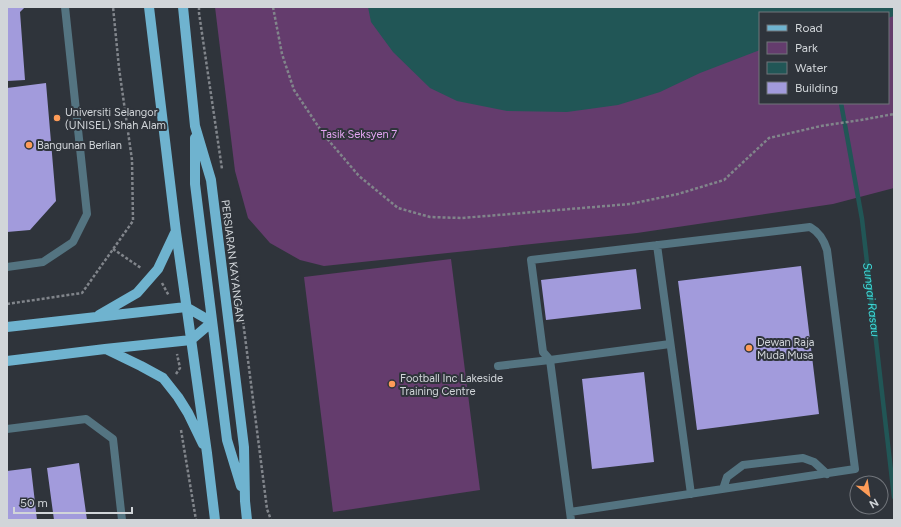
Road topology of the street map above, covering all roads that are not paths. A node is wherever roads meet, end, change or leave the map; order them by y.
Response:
1 (65, 7) edge
2 (149, 7) edge
3 (183, 7) edge
4 (196, 126) junction
5 (176, 232) junction
6 (657, 245) junction
7 (7, 267) edge
8 (186, 307) junction
9 (96, 317) junction
10 (212, 322) junction
11 (7, 327) edge
12 (191, 340) junction
13 (670, 344) junction
14 (105, 349) junction
15 (550, 360) junction
16 (7, 361) edge
17 (498, 366) dead end
18 (7, 429) edge
19 (207, 453) junction
20 (827, 474) junction
21 (723, 489) junction
22 (691, 494) junction
23 (245, 501) junction
24 (571, 516) edge
25 (122, 520) edge
26 (215, 520) edge
27 (247, 520) edge

1 - 7 street
2 - 5 main road
3 - 4 main road, PERSIARAN KAYANGAN
4 - 10 main road
4 - 23 main road, PERSIARAN KAYANGAN
5 - 8 main road
5 - 9 main road
6 - 13 street
6 - 15 street
6 - 20 street
8 - 9 main road
8 - 10 main road
8 - 12 main road
9 - 11 main road
10 - 12 main road
10 - 23 main road
12 - 14 main road
12 - 19 main road
13 - 15 street
13 - 22 street
14 - 16 main road
14 - 19 main road
15 - 17 street
15 - 24 street
18 - 25 street
19 - 26 main road
20 - 21 street
20 - 21 street
21 - 22 street
22 - 24 street
23 - 27 main road, PERSIARAN KAYANGAN

